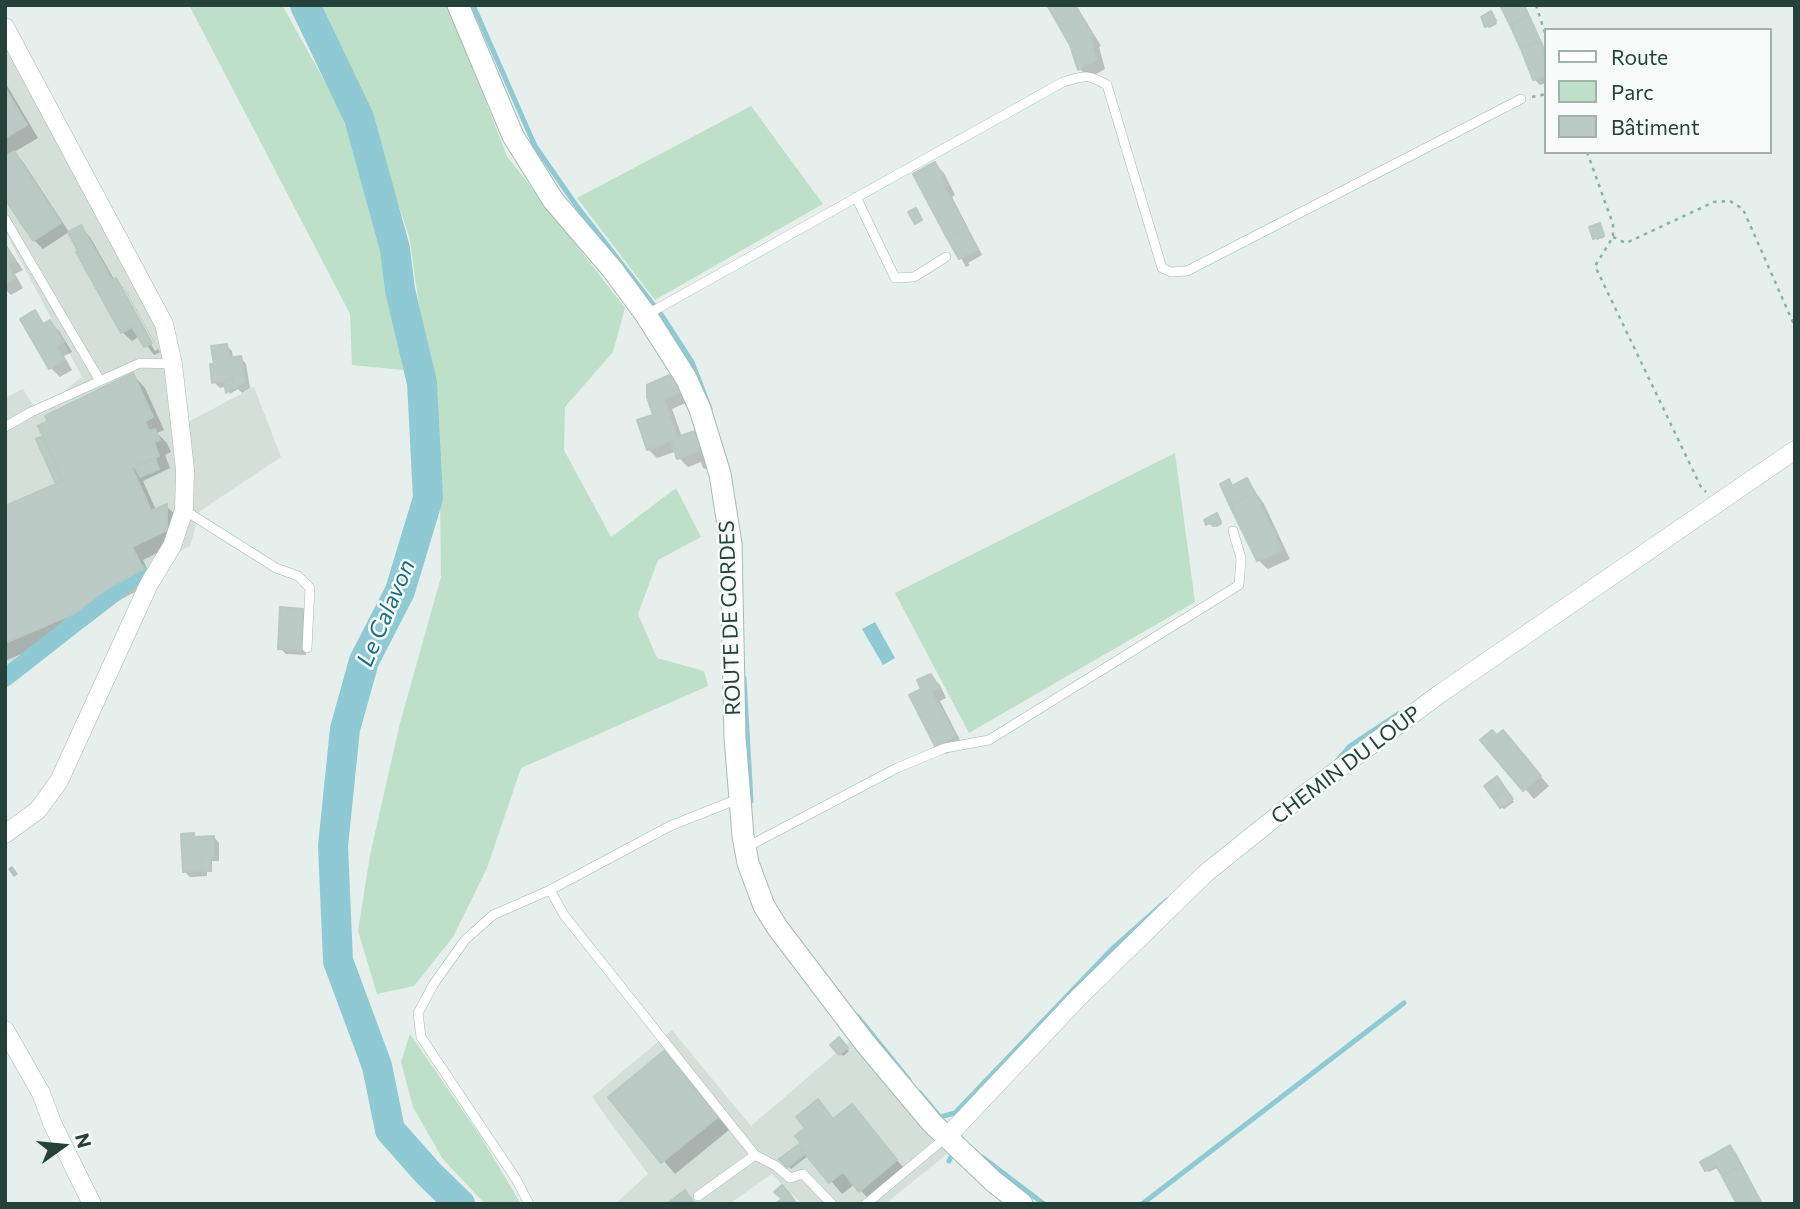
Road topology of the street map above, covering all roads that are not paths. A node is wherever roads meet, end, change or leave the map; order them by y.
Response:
1 (458, 5) edge
2 (5, 27) edge
3 (1521, 99) dead end
4 (856, 197) junction
5 (5, 219) edge
6 (946, 257) dead end
7 (646, 315) junction
8 (173, 364) junction
9 (100, 380) junction
10 (5, 427) edge
11 (1795, 450) edge
12 (184, 510) junction
13 (1233, 531) dead end
14 (307, 648) dead end
15 (740, 799) junction
16 (5, 834) edge
17 (745, 848) junction
18 (550, 890) junction
19 (5, 1030) edge
20 (946, 1138) junction
21 (755, 1155) junction
22 (698, 1196) dead end
23 (92, 1204) edge
24 (529, 1204) edge
25 (832, 1204) edge
26 (866, 1204) edge
27 (1022, 1204) edge

1 - 7 street, ROUTE DE GORDES
2 - 8 street
3 - 4 lane
4 - 6 lane
4 - 7 lane
5 - 9 lane
7 - 15 street, ROUTE DE GORDES
8 - 9 lane
8 - 12 street
9 - 10 lane
11 - 20 street, CHEMIN DU LOUP
12 - 14 lane
12 - 16 street
13 - 17 lane
15 - 17 street, ROUTE DE GORDES
15 - 18 lane
17 - 20 street, ROUTE DE GORDES
18 - 21 lane
18 - 24 lane
19 - 23 street
20 - 26 lane
20 - 27 street, ROUTE DE GORDES
21 - 22 lane
21 - 25 lane

